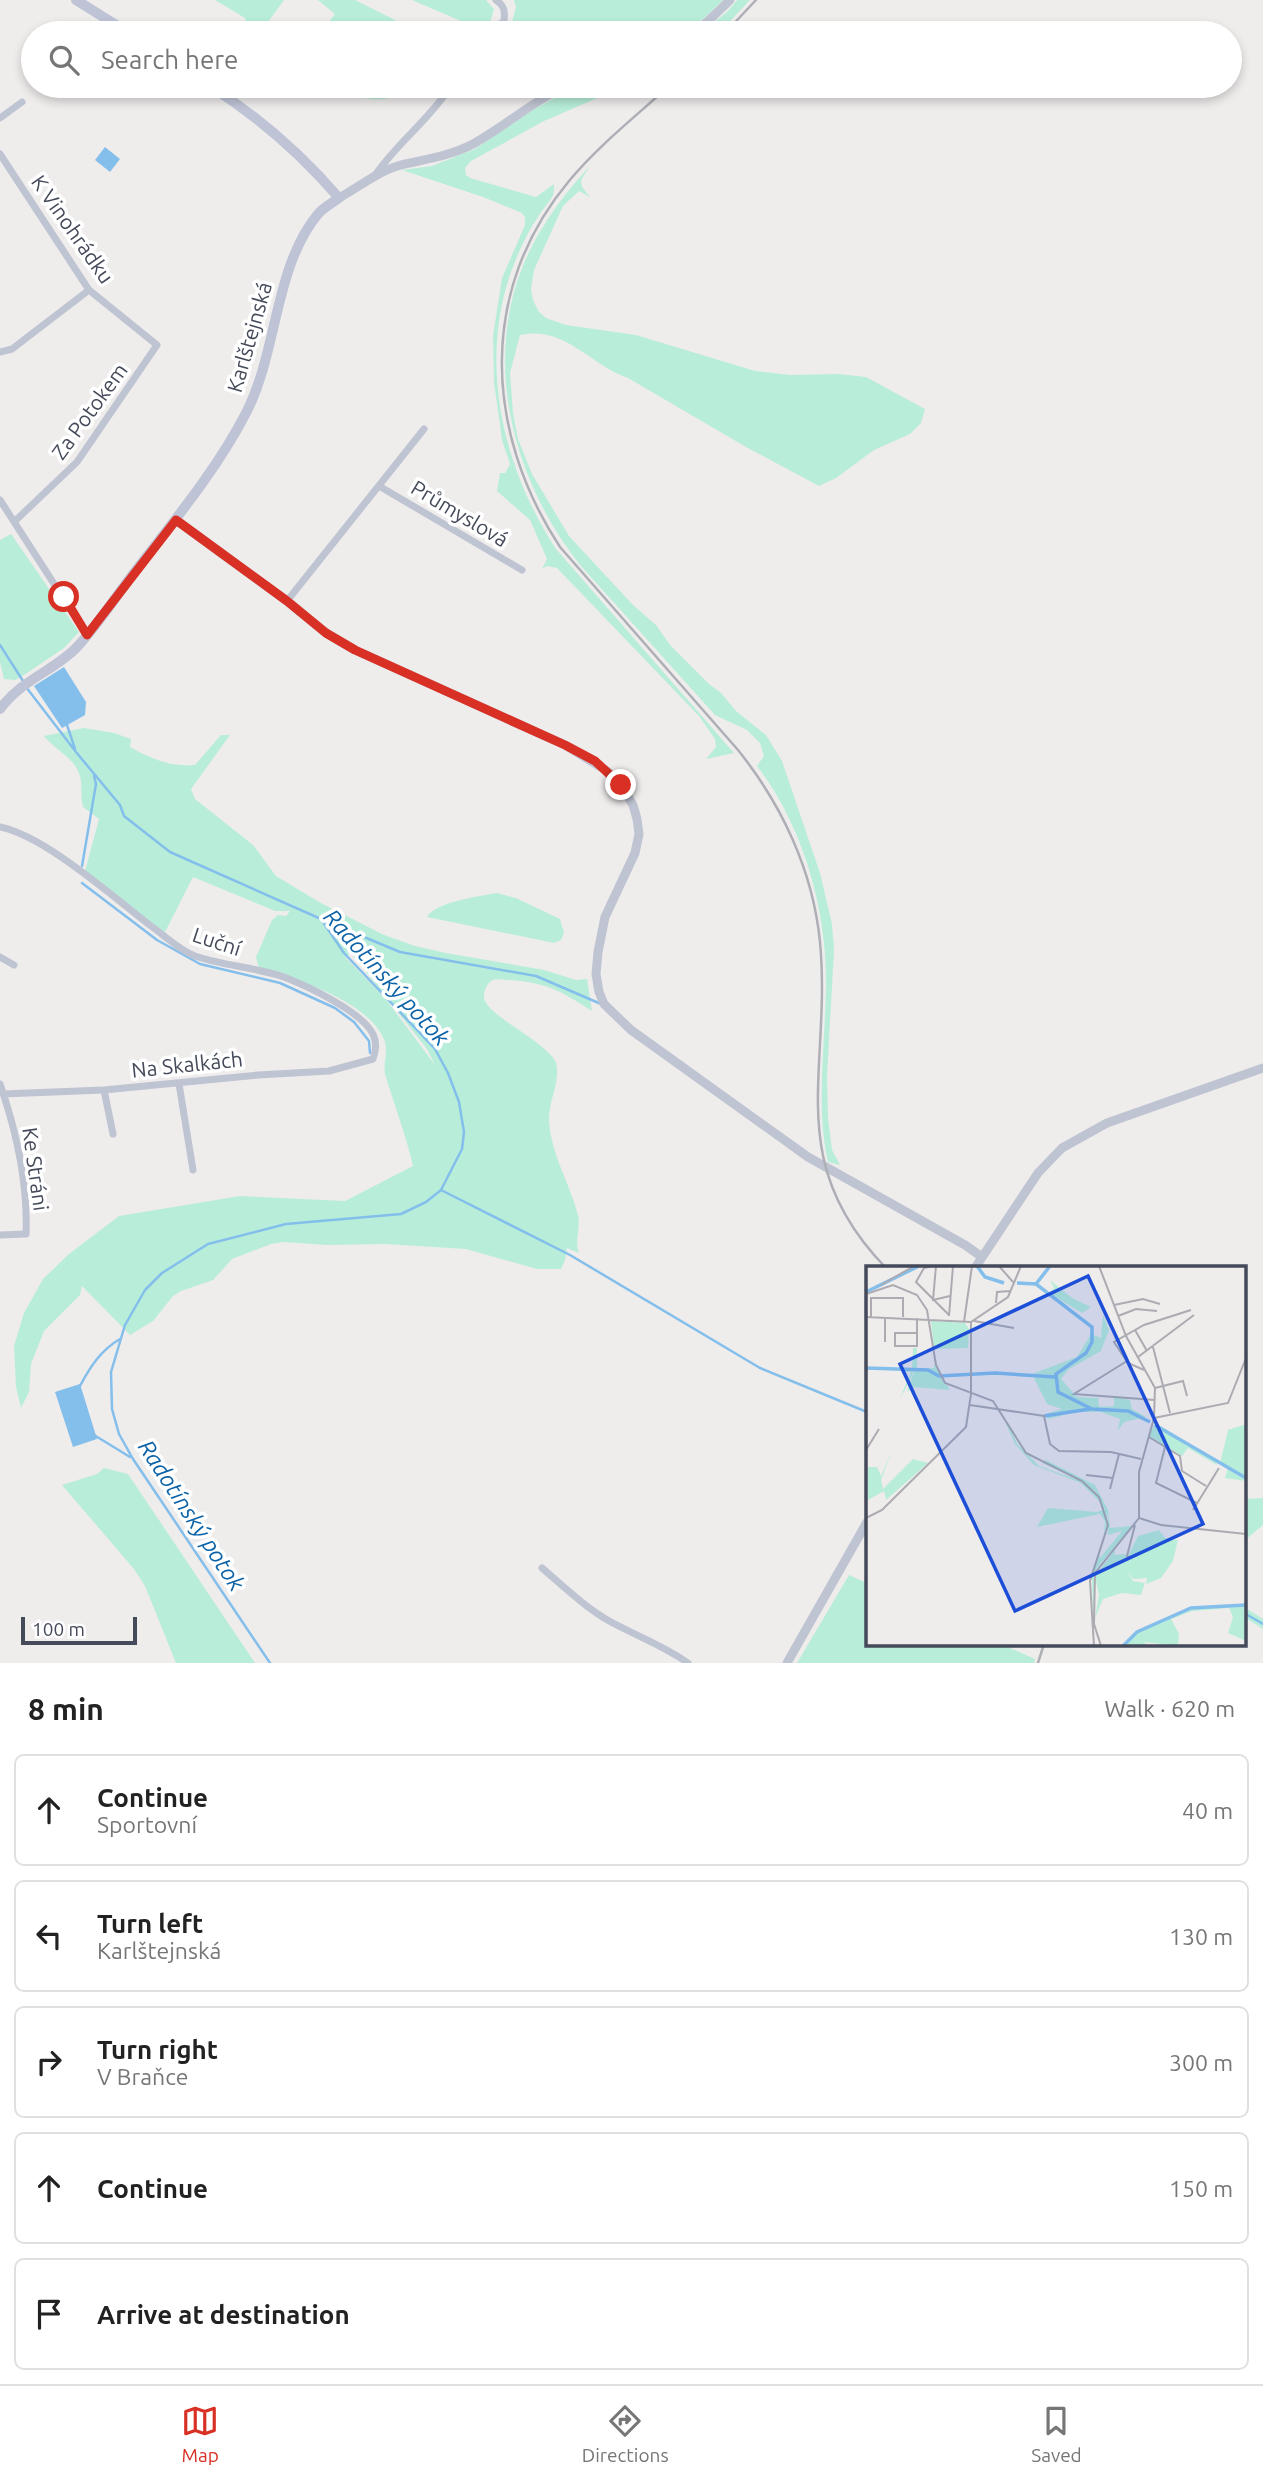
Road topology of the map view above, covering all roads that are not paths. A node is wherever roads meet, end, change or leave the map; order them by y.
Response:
1 (76, 0) edge
2 (496, 0) edge
3 (730, 0) edge
4 (110, 21) edge
5 (504, 21) edge
6 (708, 21) edge
7 (227, 98) edge
8 (443, 98) edge
9 (543, 98) edge
10 (22, 103) dead end
11 (0, 118) edge
12 (0, 154) edge
13 (375, 175) junction
14 (339, 198) junction
15 (89, 290) junction
16 (157, 345) joint
17 (0, 352) edge
18 (424, 429) dead end
19 (379, 486) junction
20 (0, 500) edge
21 (176, 520) junction
22 (15, 522) junction
23 (522, 570) dead end
24 (287, 601) junction
25 (87, 635) junction
26 (0, 709) edge
27 (0, 827) edge
28 (0, 957) edge
29 (14, 965) dead end
30 (373, 1059) joint
31 (1263, 1068) edge
32 (0, 1084) edge
33 (179, 1084) junction
34 (104, 1090) junction
35 (3, 1094) junction
36 (4, 1107) edge
37 (113, 1133) dead end
38 (192, 1170) dead end
39 (0, 1234) edge
40 (982, 1258) junction
41 (976, 1266) edge
42 (866, 1524) edge
43 (542, 1568) dead end
44 (688, 1663) edge
45 (787, 1663) edge

1 - 4 main road
2 - 5 street
3 - 6 street
7 - 14 main road
8 - 13 street
9 - 13 street, Karlštejnská
10 - 11 street
12 - 15 street, K Vinohrádku
13 - 14 street, Karlštejnská
14 - 21 main road, Karlštejnská
15 - 16 street, K Vinohrádku
15 - 17 street
16 - 22 street, Za Potokem
18 - 19 street, Průmyslová
19 - 23 street, Průmyslová
19 - 24 street, Průmyslová
20 - 22 street
21 - 24 street
21 - 25 main road, Karlštejnská
22 - 25 street
24 - 40 street
25 - 26 main road, Karlštejnská
27 - 30 street, Luční
28 - 29 street
30 - 33 street, Na Skalkách
31 - 40 street
32 - 35 street, Ke Stráni
33 - 34 street, Na Skalkách
33 - 38 street
34 - 35 street, Na Skalkách
34 - 37 street
35 - 36 street, Ke Stráni
36 - 39 street, Ke Stráni
40 - 41 street
42 - 45 street
43 - 44 street

